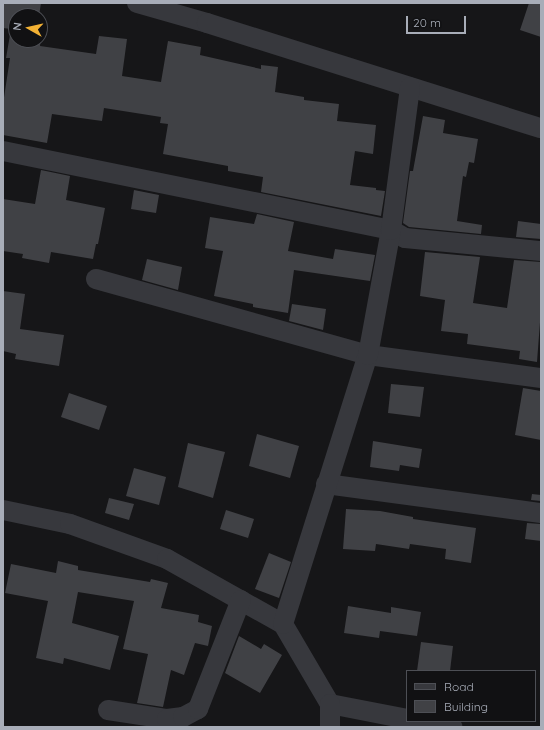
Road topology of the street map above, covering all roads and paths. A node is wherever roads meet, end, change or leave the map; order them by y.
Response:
1 (137, 3) edge
2 (410, 87) junction
3 (541, 128) edge
4 (3, 151) edge
5 (391, 230) junction
6 (541, 251) edge
7 (96, 279) dead end
8 (368, 355) junction
9 (541, 378) edge
10 (326, 484) junction
11 (3, 510) edge
12 (541, 513) edge
13 (241, 600) junction
14 (283, 624) junction
15 (330, 704) junction
16 (108, 710) dead end
17 (406, 719) edge
18 (424, 722) edge
19 (330, 727) edge
20 (452, 727) edge

1 - 2 street
2 - 3 street
2 - 5 street
4 - 5 street
5 - 6 street
5 - 8 street
7 - 8 street
8 - 9 street
8 - 10 street
10 - 12 street
10 - 14 street
11 - 13 street
13 - 14 street
13 - 16 street
14 - 15 street
15 - 17 street
15 - 19 street
18 - 20 street

